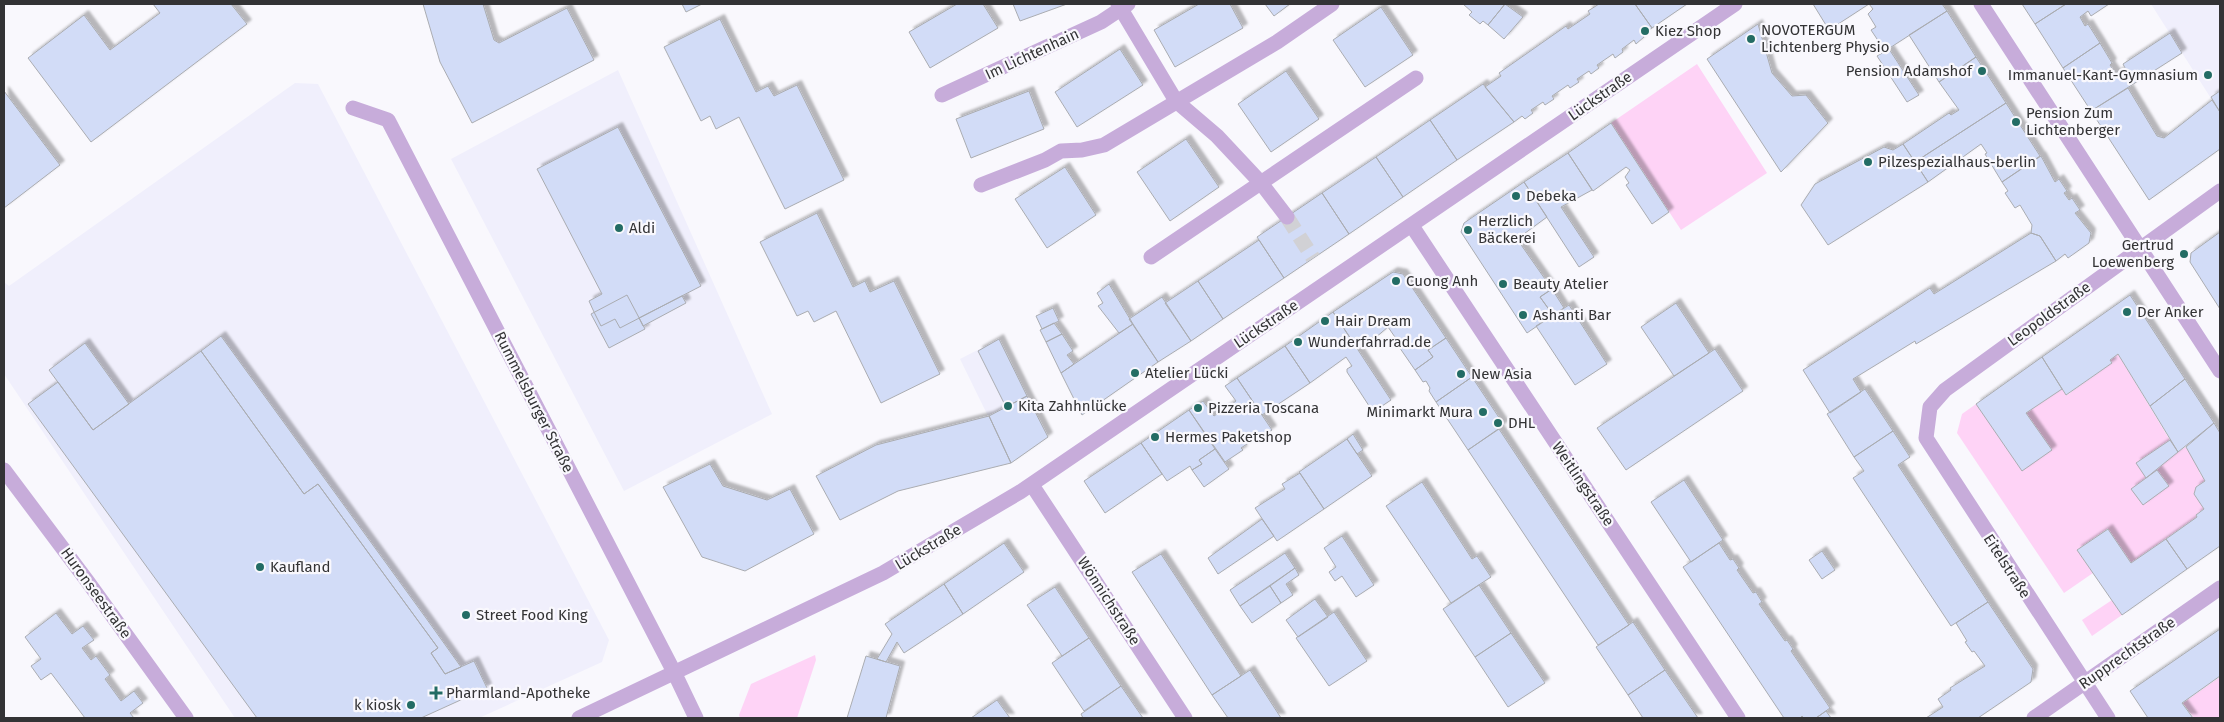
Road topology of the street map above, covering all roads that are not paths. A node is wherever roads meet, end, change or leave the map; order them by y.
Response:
1 (1332, 4) edge
2 (1735, 4) edge
3 (1980, 4) edge
4 (1122, 5) edge
5 (1416, 78) dead end
6 (942, 95) dead end
7 (1176, 101) junction
8 (353, 108) dead end
9 (1261, 182) junction
10 (981, 185) dead end
11 (2220, 191) edge
12 (1287, 217) tunnel mouth
13 (1412, 226) junction
14 (2140, 248) junction
15 (1151, 257) dead end
16 (2220, 371) edge
17 (1930, 406) joint
18 (4, 470) edge
19 (1032, 485) junction
20 (2220, 588) edge
21 (674, 672) junction
22 (2083, 683) junction
23 (186, 718) edge
24 (580, 718) edge
25 (696, 718) edge
26 (1185, 718) edge
27 (1738, 718) edge
28 (2034, 718) edge
29 (2108, 718) edge

1 - 7 street
2 - 13 street, Lückstraße
3 - 14 street
4 - 6 street, Im Lichtenhain
4 - 7 street, Im Lichtenhain
5 - 9 street
7 - 9 street, Im Lichtenhain
7 - 10 street
8 - 21 street, Rummelsburger Straße
9 - 12 street, Im Lichtenhain
9 - 15 street
11 - 14 street, Leopoldstraße
13 - 19 street, Lückstraße
13 - 27 street, Weitlingstraße
14 - 16 street
14 - 17 street, Leopoldstraße
17 - 22 street, Eitelstraße
18 - 23 street, Huronseestraße
19 - 21 street, Lückstraße
19 - 26 street, Wönnichstraße
20 - 22 street, Rupprechtstraße
21 - 24 street, Lückstraße
21 - 25 street, Rummelsburger Straße
22 - 28 street, Rupprechtstraße
22 - 29 street, Eitelstraße

